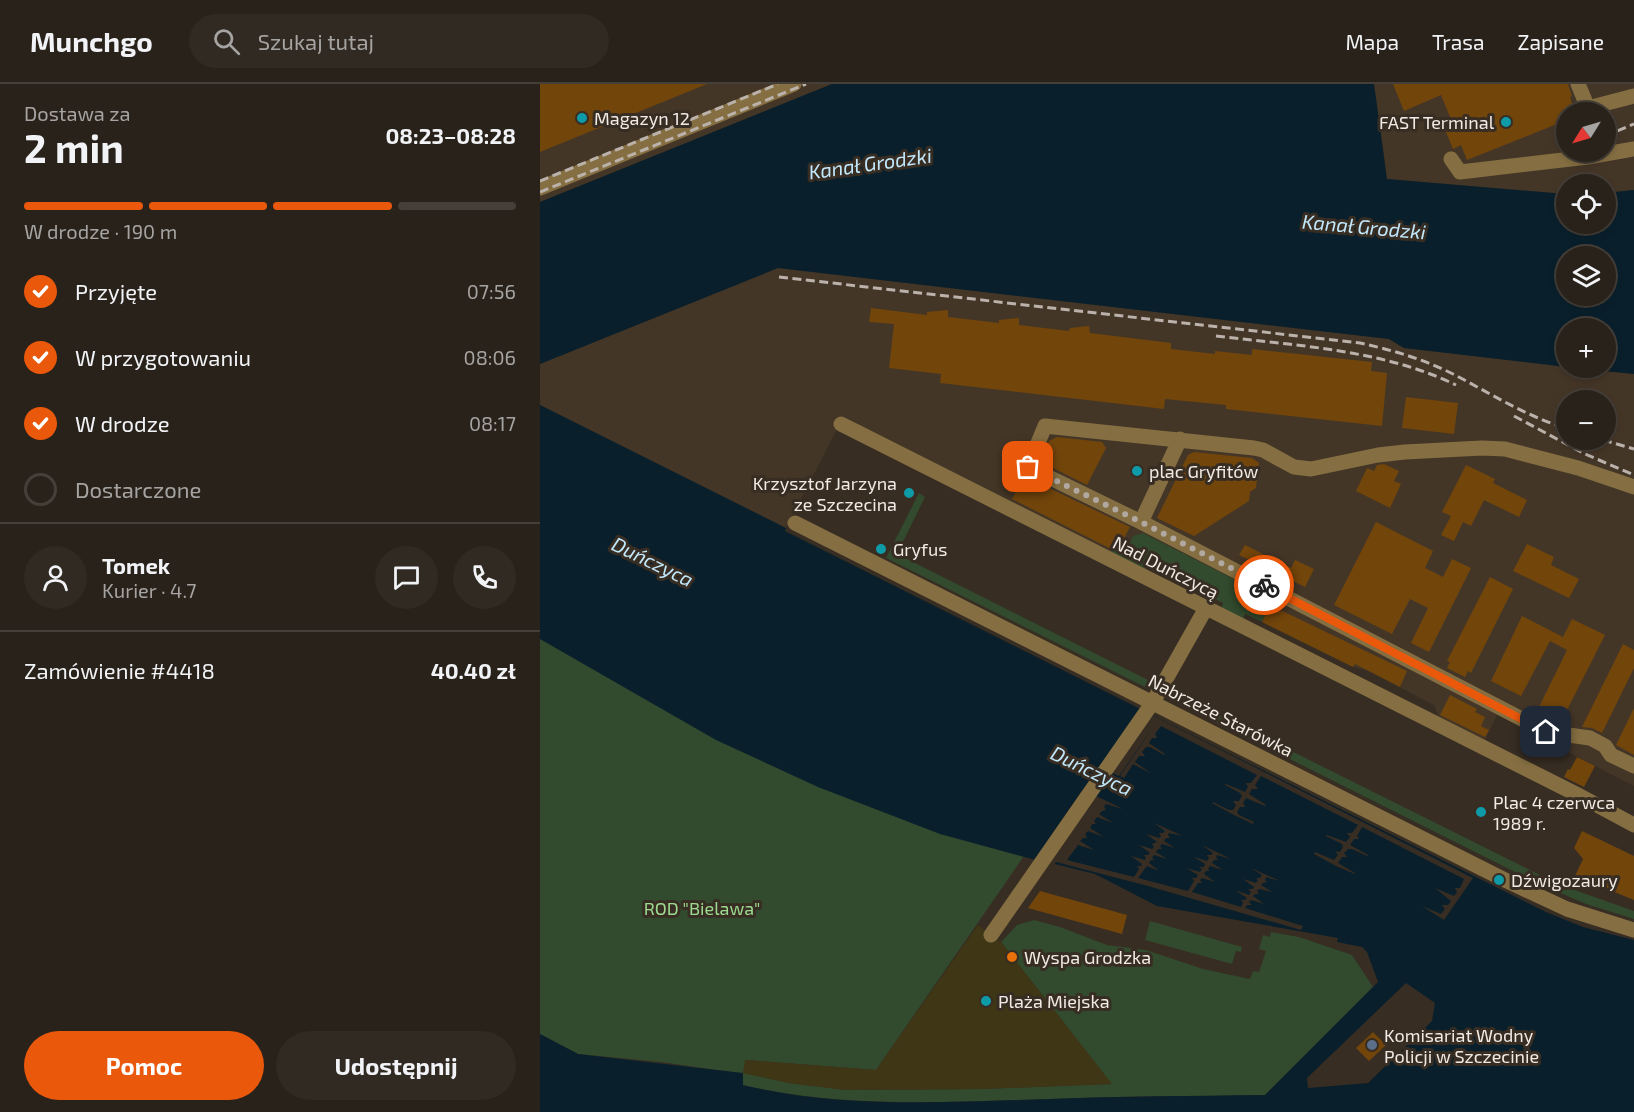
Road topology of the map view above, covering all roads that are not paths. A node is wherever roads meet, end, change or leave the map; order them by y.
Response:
1 (794, 84) edge
2 (1578, 84) edge
3 (1634, 96) edge
4 (1634, 149) edge
5 (1451, 159) dead end
6 (540, 188) edge
7 (841, 424) dead end
8 (1180, 439) junction
9 (1634, 487) edge
10 (1141, 522) junction
11 (795, 523) dead end
12 (1206, 608) junction
13 (1150, 706) junction
14 (1634, 766) edge
15 (1634, 825) edge
16 (1634, 930) edge
17 (991, 935) dead end

1 - 6 street
2 - 3 street
4 - 5 street
7 - 12 street, Nad Duńczycą
8 - 9 street
8 - 10 street
8 - 10 street
10 - 14 street
11 - 13 street, Nabrzeże Starówka
12 - 13 street
12 - 15 street, Nad Duńczycą
13 - 16 street, Nabrzeże Starówka
13 - 17 street

